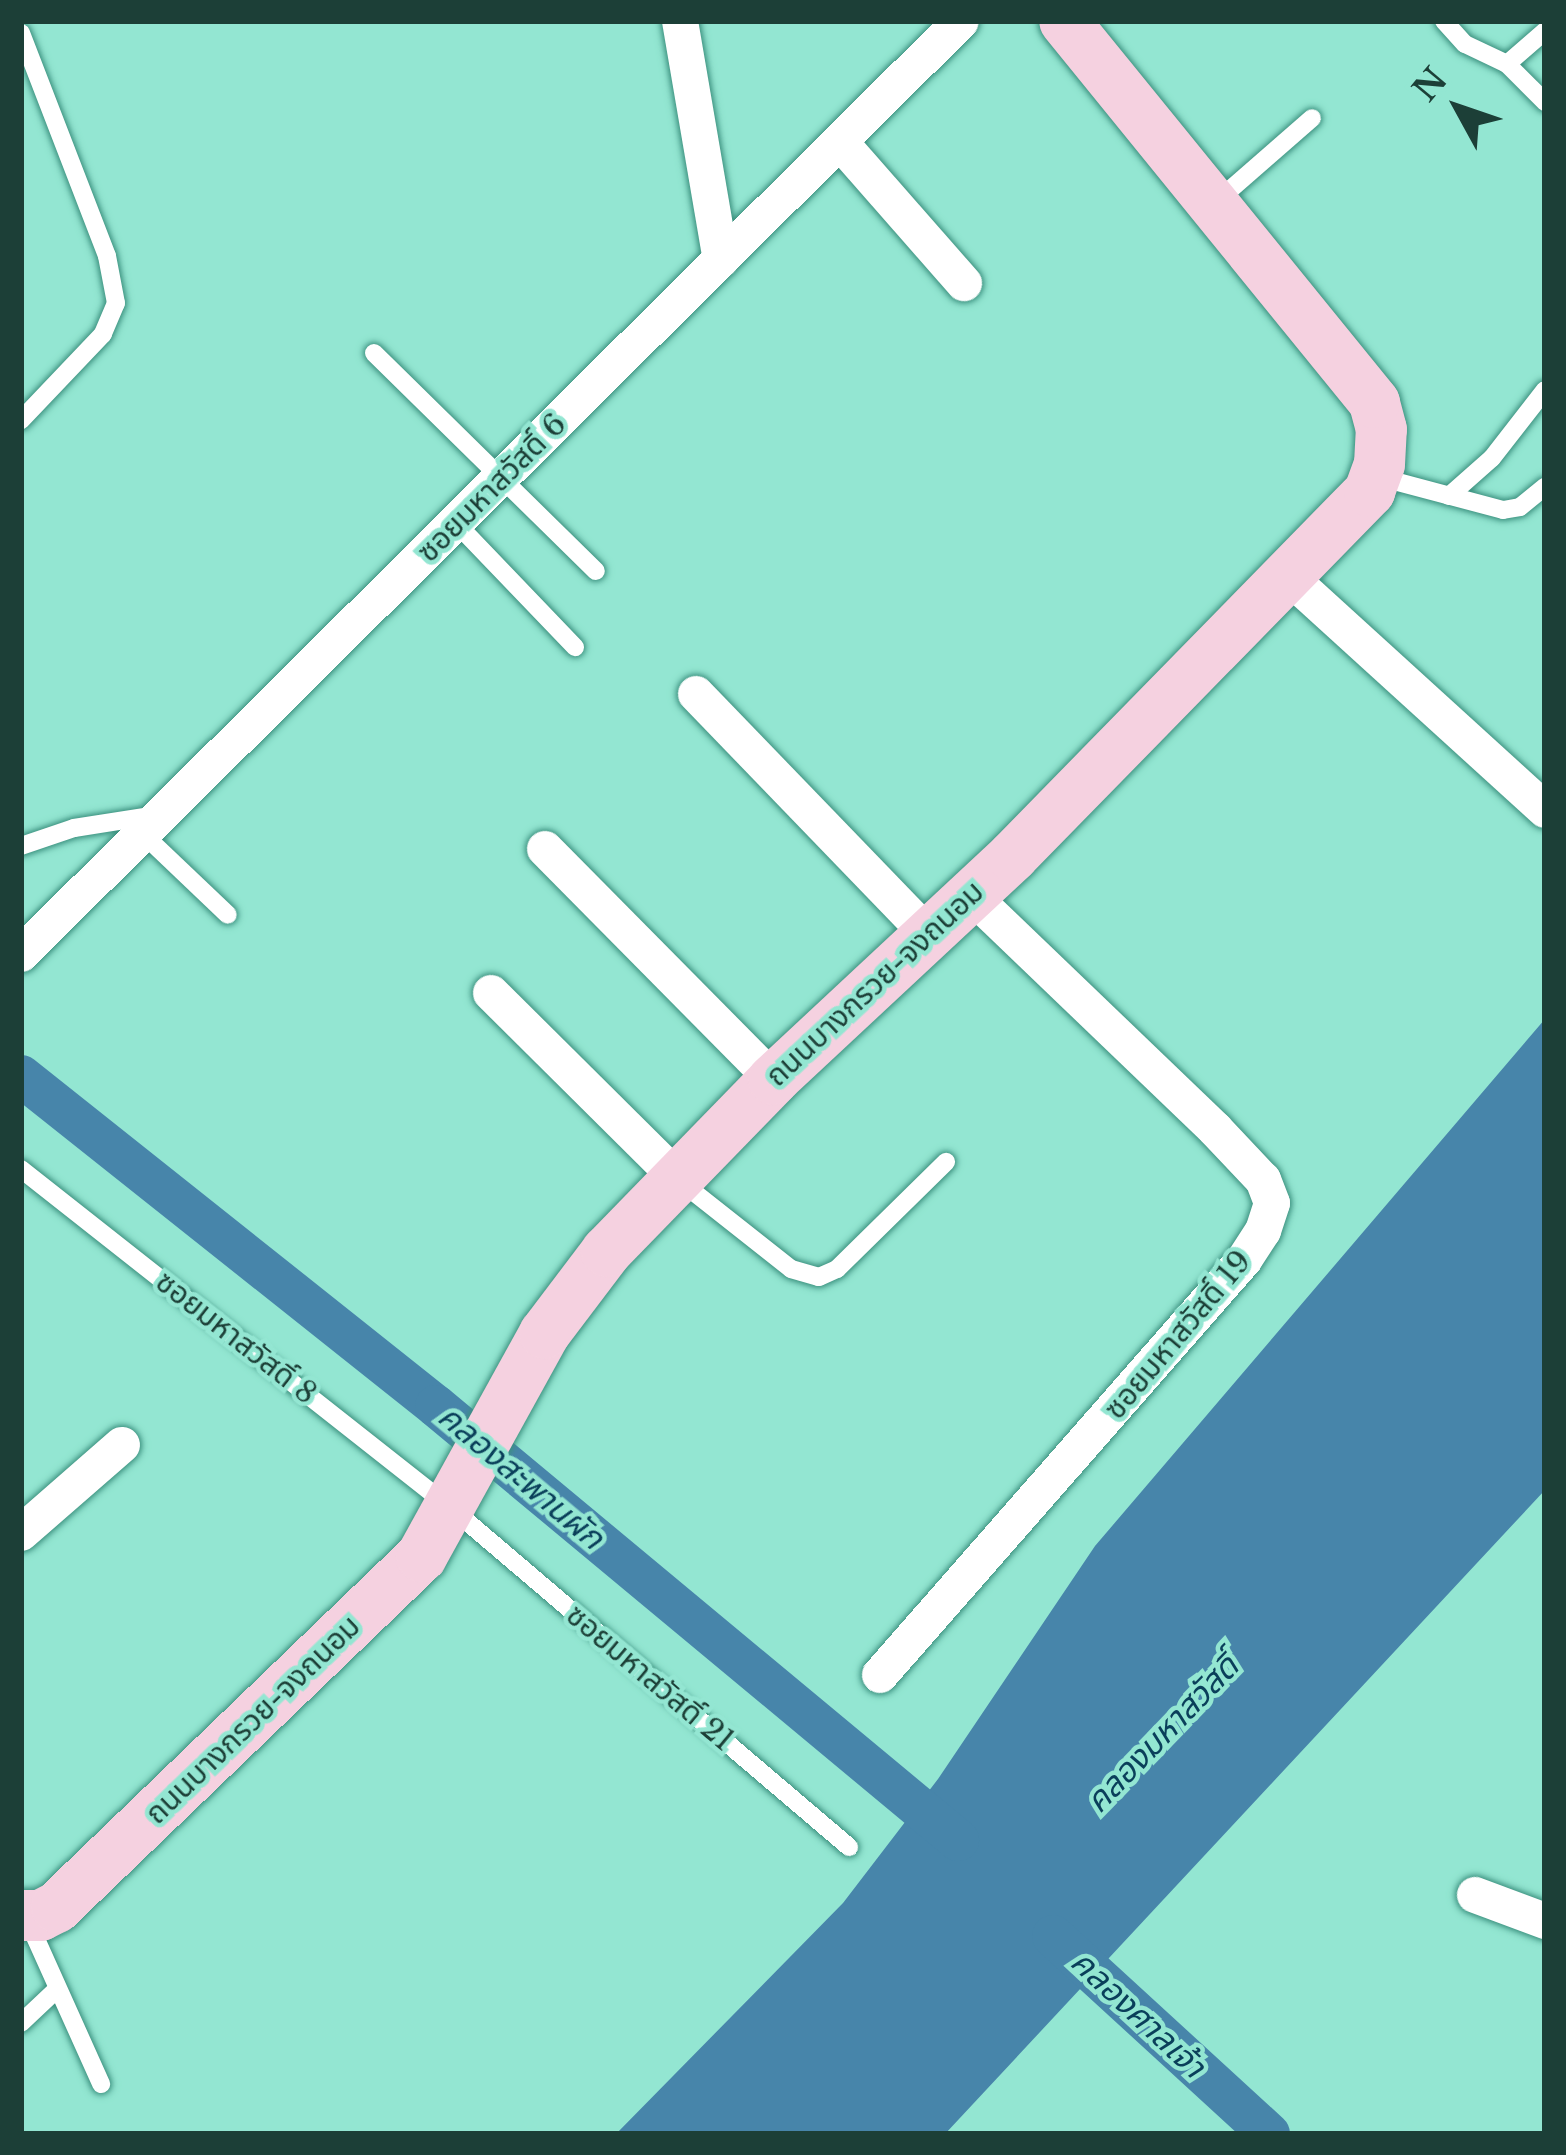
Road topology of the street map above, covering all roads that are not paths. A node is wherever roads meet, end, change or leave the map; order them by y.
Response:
1 (680, 21) edge
2 (961, 21) edge
3 (1444, 21) edge
4 (1084, 29) edge
5 (1545, 31) edge
6 (21, 33) edge
7 (1507, 64) junction
8 (1545, 102) edge
9 (1312, 118) dead end
10 (840, 142) junction
11 (1213, 205) junction
12 (721, 260) junction
13 (964, 283) dead end
14 (374, 353) dead end
15 (1545, 390) edge
16 (21, 420) edge
17 (1374, 476) junction
18 (502, 479) junction
19 (1545, 487) edge
20 (1449, 496) junction
21 (456, 523) junction
22 (596, 571) dead end
23 (1287, 575) junction
24 (575, 647) dead end
25 (696, 694) dead end
26 (1545, 810) edge
27 (152, 824) junction
28 (21, 846) edge
29 (545, 849) dead end
30 (971, 895) junction
31 (228, 915) dead end
32 (928, 935) junction
33 (21, 954) edge
34 (491, 993) dead end
35 (772, 1078) junction
36 (946, 1162) dead end
37 (21, 1168) edge
38 (677, 1178) junction
39 (122, 1445) dead end
40 (451, 1508) junction
41 (26, 1519) edge
42 (880, 1675) dead end
43 (849, 1847) dead end
44 (1475, 1895) dead end
45 (23, 1916) edge
46 (1545, 1921) edge
47 (56, 1991) junction
48 (21, 2023) edge
49 (101, 2084) dead end

1 - 12 street
2 - 10 street, ซอยมหาสวัสดิ์ 6
3 - 7 lane
4 - 11 street
5 - 7 lane
6 - 16 lane
7 - 8 lane
9 - 11 lane
10 - 12 street, ซอยมหาสวัสดิ์ 6
10 - 13 street
11 - 17 street
12 - 18 street, ซอยมหาสวัสดิ์ 6
14 - 18 lane
15 - 20 lane
17 - 20 lane
17 - 23 street, ถนนบางกรวย-จงถนอม
18 - 21 street, ซอยมหาสวัสดิ์ 6
18 - 22 lane
19 - 20 lane
21 - 24 lane
21 - 27 street, ซอยมหาสวัสดิ์ 6
23 - 26 street
23 - 30 street, ถนนบางกรวย-จงถนอม
25 - 32 street
27 - 28 lane
27 - 31 lane
27 - 33 street, ซอยมหาสวัสดิ์ 6
29 - 35 street
30 - 32 street, ถนนบางกรวย-จงถนอม
30 - 42 street, ซอยมหาสวัสดิ์ 19
32 - 35 street, ถนนบางกรวย-จงถนอม
34 - 38 street
35 - 38 street, ถนนบางกรวย-จงถนอม
36 - 38 lane
37 - 40 lane, ซอยมหาสวัสดิ์ 8
38 - 40 street, ถนนบางกรวย-จงถนอม
39 - 41 street
40 - 43 lane, ซอยมหาสวัสดิ์ 21
40 - 45 street, ถนนบางกรวย-จงถนอม
44 - 46 street
45 - 47 lane
47 - 48 lane
47 - 49 lane

